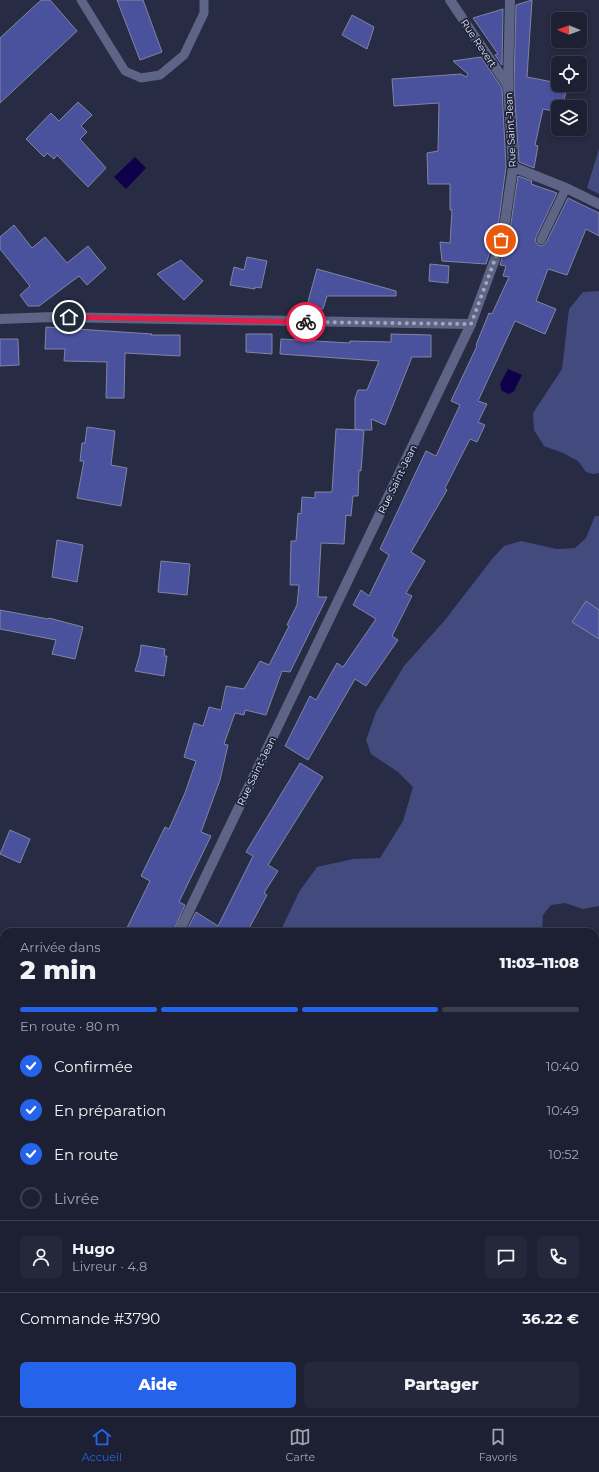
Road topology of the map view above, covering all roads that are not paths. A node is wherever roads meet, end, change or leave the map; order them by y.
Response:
1 (81, 0) edge
2 (204, 0) edge
3 (450, 0) edge
4 (510, 0) edge
5 (508, 86) junction
6 (513, 167) junction
7 (566, 188) junction
8 (599, 204) edge
9 (541, 240) dead end
10 (0, 319) edge
11 (471, 324) junction
12 (180, 928) edge

1 - 2 lane
3 - 5 street, Rue Revert
4 - 5 street, Rue Saint-Jean
5 - 6 street, Rue Saint-Jean
6 - 7 street
6 - 11 street, Rue Saint-Jean
7 - 8 street
7 - 9 lane
10 - 11 street
11 - 12 street, Rue Saint-Jean

